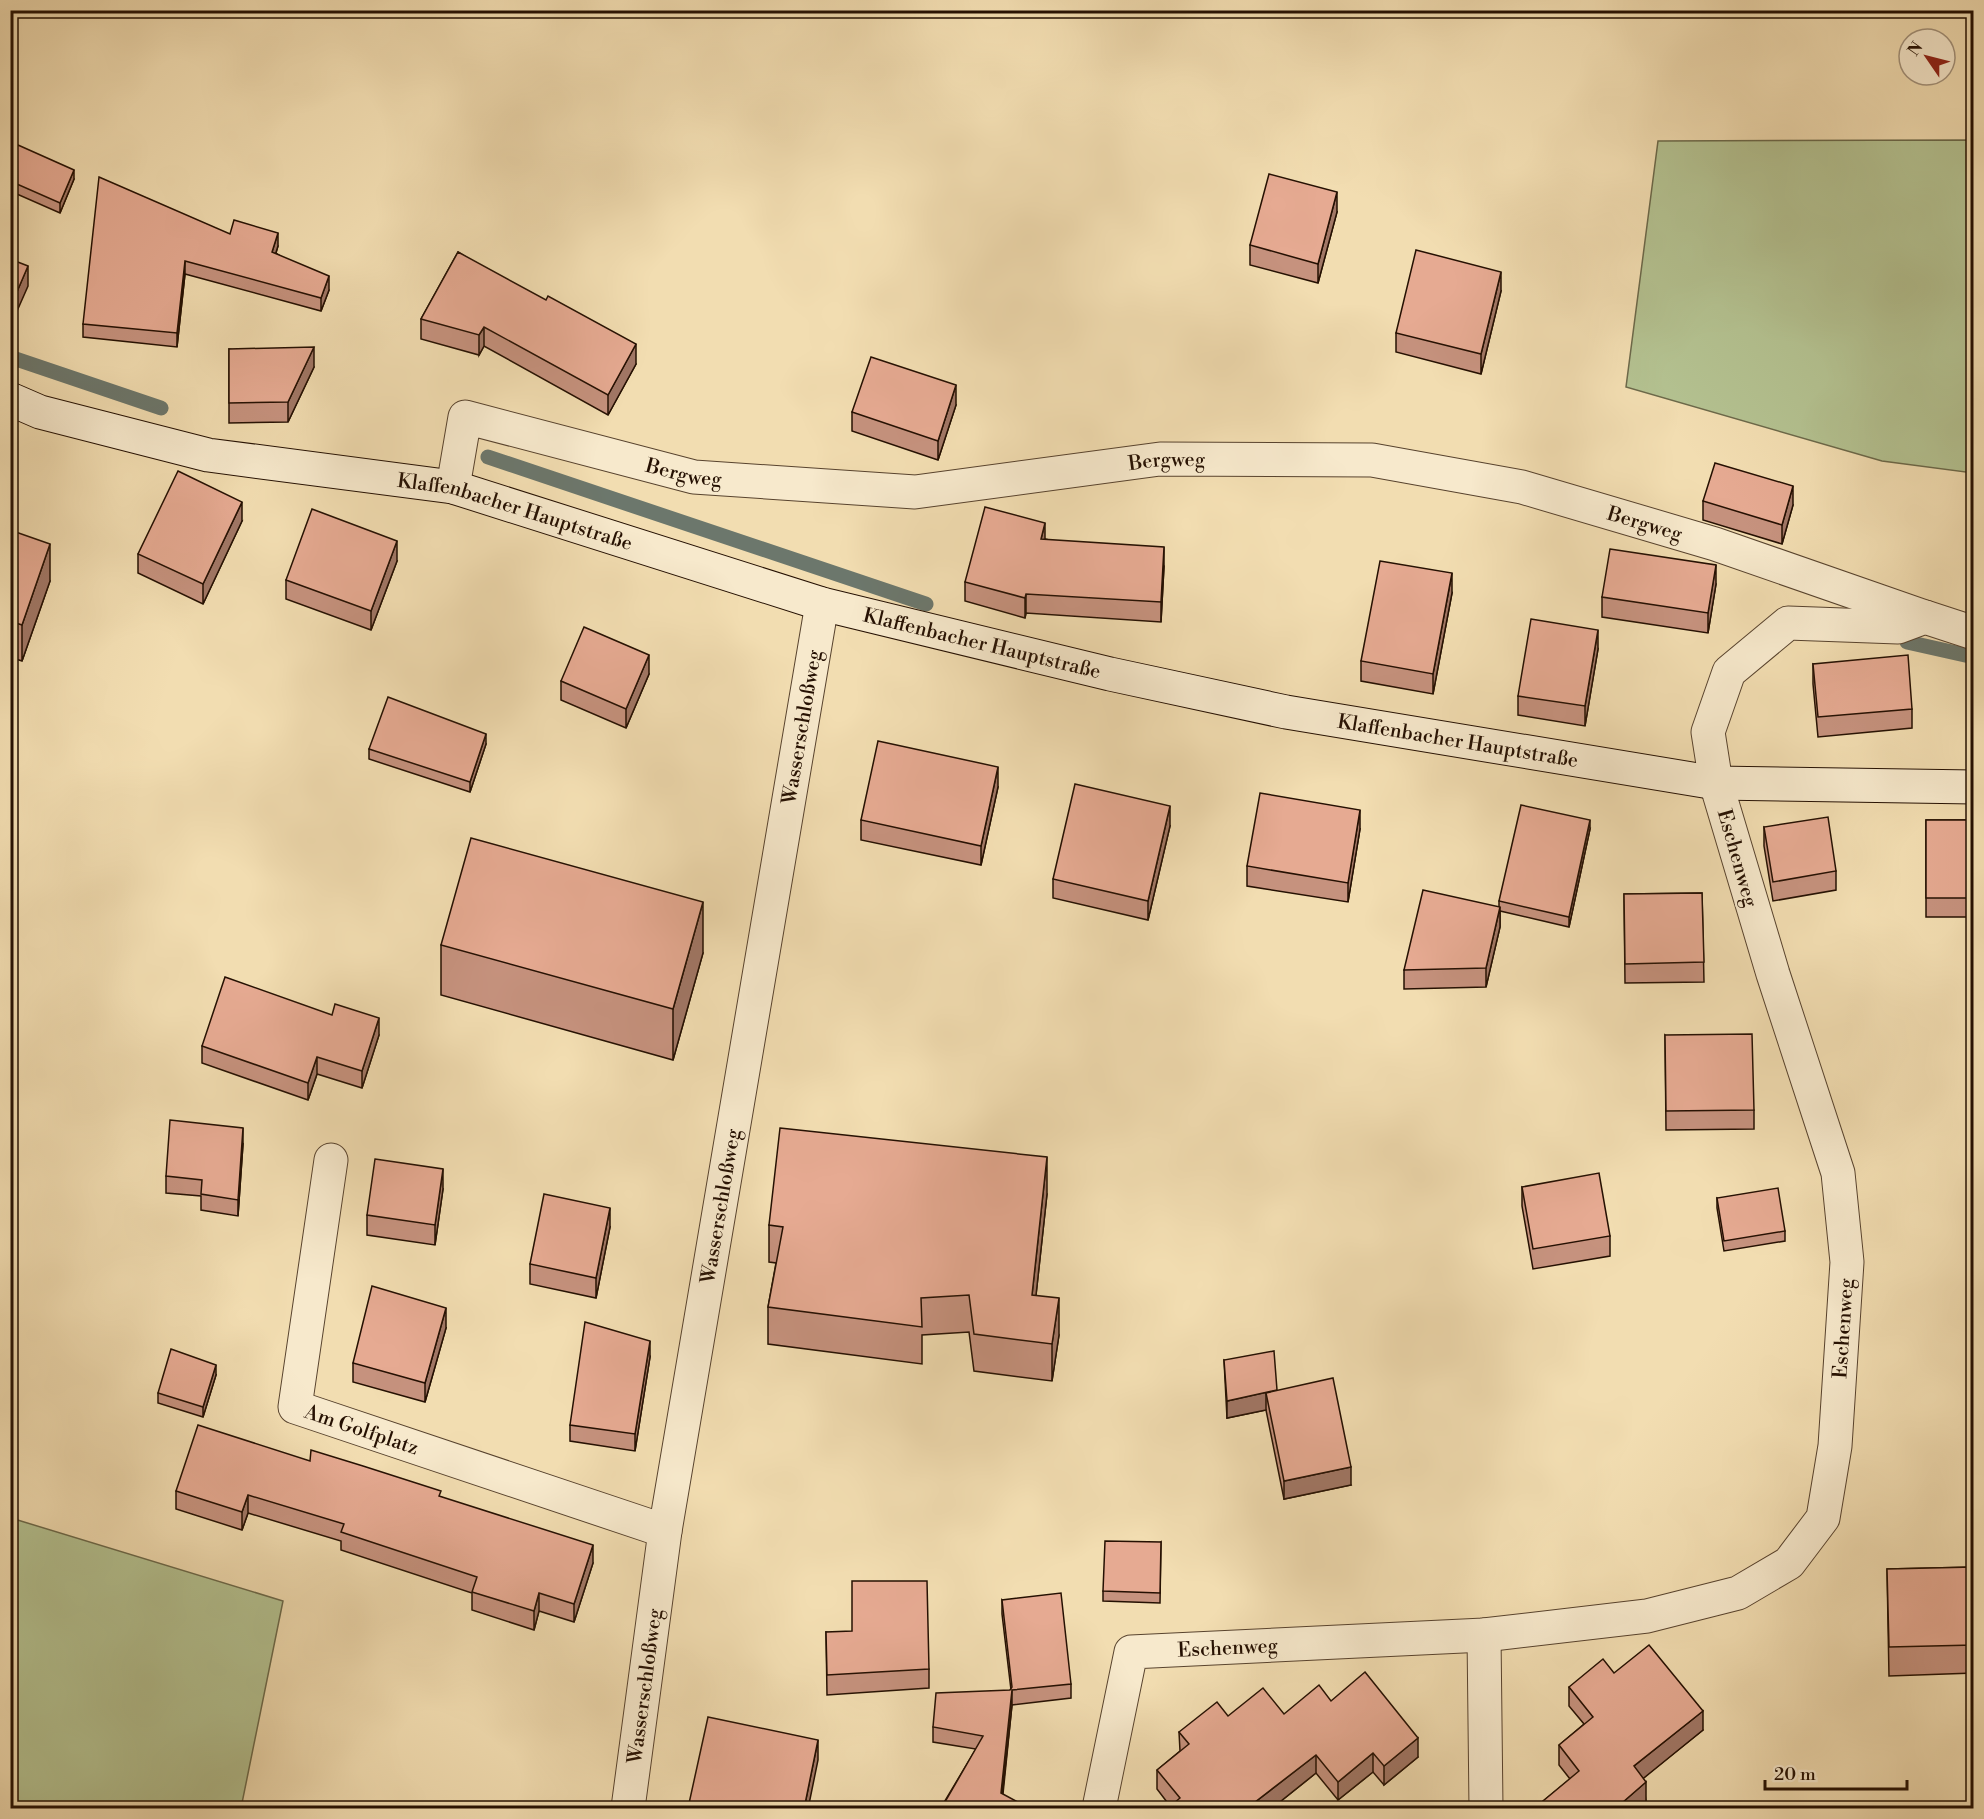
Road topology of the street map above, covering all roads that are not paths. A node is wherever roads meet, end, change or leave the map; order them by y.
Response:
1 (10, 399) edge
2 (453, 487) junction
3 (822, 604) junction
4 (1925, 617) junction
5 (1974, 633) edge
6 (1716, 783) junction
7 (1974, 788) edge
8 (332, 1160) dead end
9 (665, 1531) junction
10 (1484, 1635) junction
11 (628, 1809) edge
12 (1099, 1809) edge
13 (1486, 1809) edge

1 - 2 street, Klaffenbacher Hauptstraße
2 - 3 street, Klaffenbacher Hauptstraße
2 - 4 street, Bergweg
3 - 6 street, Klaffenbacher Hauptstraße
3 - 9 street, Wasserschloßweg
4 - 5 street, Bergweg
4 - 6 street
6 - 7 street, Klaffenbacher Hauptstraße
6 - 10 street, Eschenweg
8 - 9 street, Am Golfplatz
9 - 11 street, Wasserschloßweg
10 - 12 street, Eschenweg
10 - 13 street

